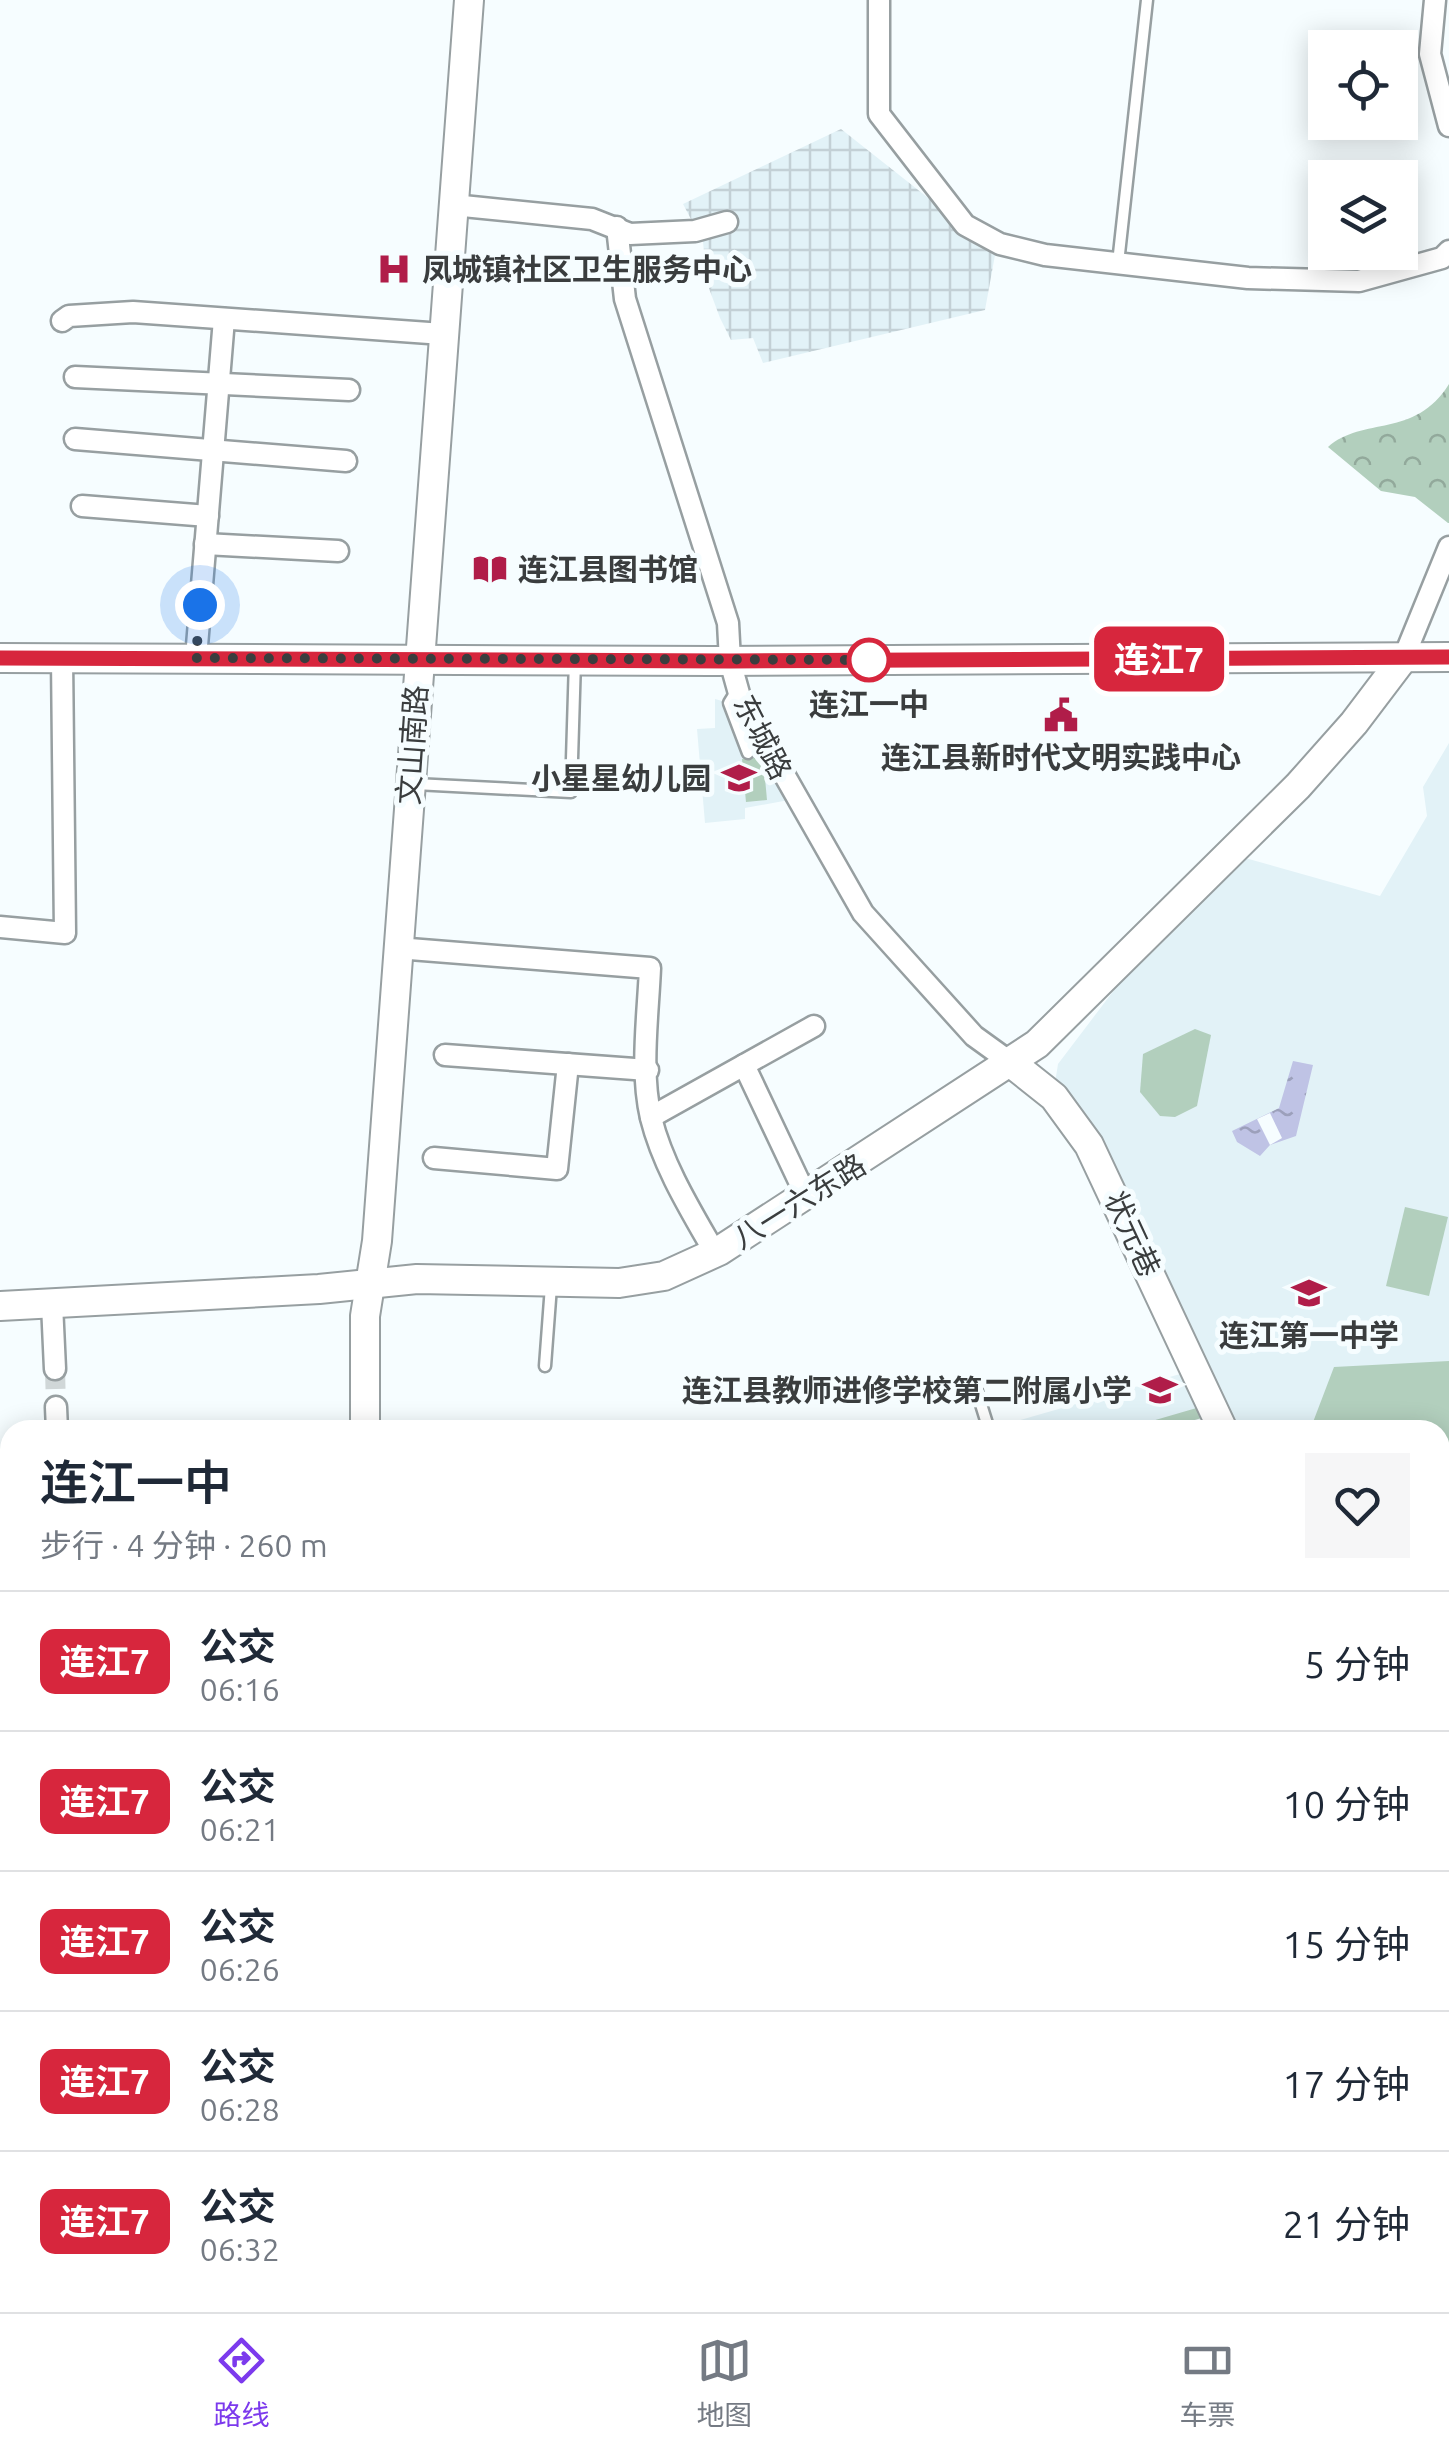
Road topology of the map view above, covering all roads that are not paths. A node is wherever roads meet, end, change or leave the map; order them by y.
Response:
1 (469, 0) edge
2 (879, 0) edge
3 (1146, 0) edge
4 (1435, 0) edge
5 (1449, 126) edge
6 (453, 205) junction
7 (726, 222) dead end
8 (617, 228) junction
9 (1449, 250) edge
10 (1118, 264) junction
11 (224, 319) junction
12 (62, 322) dead end
13 (443, 334) junction
14 (75, 377) dead end
15 (219, 381) junction
16 (350, 390) dead end
17 (75, 439) dead end
18 (214, 449) junction
19 (346, 461) dead end
20 (82, 506) dead end
21 (208, 516) junction
22 (205, 544) junction
23 (1449, 548) edge
24 (338, 551) dead end
25 (1404, 657) junction
26 (1449, 657) edge
27 (0, 658) edge
28 (62, 658) junction
29 (196, 658) junction
30 (418, 658) junction
31 (575, 660) junction
32 (730, 661) junction
33 (738, 690) junction
34 (748, 754) dead end
35 (409, 784) junction
36 (0, 927) edge
37 (398, 948) junction
38 (814, 1026) dead end
39 (1038, 1044) junction
40 (445, 1054) dead end
41 (1010, 1062) junction
42 (568, 1064) junction
43 (744, 1065) junction
44 (648, 1070) junction
45 (1042, 1084) junction
46 (650, 1117) junction
47 (434, 1158) dead end
48 (807, 1198) junction
49 (715, 1253) junction
50 (552, 1280) junction
51 (370, 1285) junction
52 (52, 1304) junction
53 (0, 1306) edge
54 (545, 1366) dead end
55 (55, 1369) tunnel mouth
56 (975, 1386) dead end
57 (56, 1407) tunnel mouth
58 (1212, 1417) edge
59 (57, 1420) edge
60 (365, 1420) edge
61 (986, 1420) edge

1 - 6 main road, 文山南路
2 - 10 street
3 - 10 lane
4 - 5 street
6 - 8 street
6 - 13 main road, 文山南路
7 - 8 street
8 - 32 street, 东城路
9 - 10 street
11 - 12 street
11 - 13 street
11 - 15 street
13 - 30 main road, 文山南路
14 - 15 street
15 - 16 street
15 - 18 street
17 - 18 street
18 - 19 street
18 - 21 street
20 - 21 street
21 - 22 street
22 - 24 street
22 - 29 street
23 - 25 street
25 - 26 main road
25 - 32 main road
25 - 39 main road, 八一六东路
27 - 28 main road
28 - 29 main road
28 - 36 street
29 - 30 main road
30 - 31 main road
30 - 35 main road, 文山南路
31 - 32 main road
31 - 35 lane
32 - 33 street, 东城路
33 - 34 lane
33 - 41 street, 东城路
35 - 37 main road, 文山南路
37 - 44 street
37 - 51 main road, 文山南路
38 - 43 street
39 - 41 main road, 八一六东路
39 - 45 main road
40 - 42 street
41 - 45 main road, 状元巷
41 - 48 main road, 八一六东路
42 - 44 street
42 - 47 street
43 - 46 street
43 - 48 street
44 - 46 street
45 - 58 main road, 状元巷
46 - 49 street
48 - 49 main road, 八一六东路
49 - 50 main road, 八一六东路
50 - 51 main road, 八一六东路
50 - 54 lane
51 - 52 main road, 八一六东路
51 - 60 main road, 文山南路
52 - 53 main road, 八一六东路
52 - 55 street
56 - 61 lane
57 - 59 street

